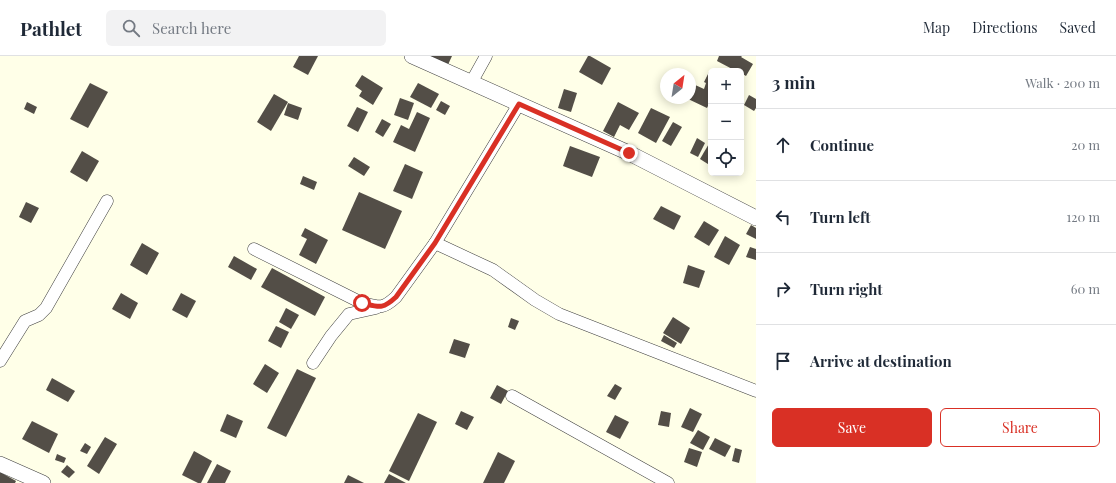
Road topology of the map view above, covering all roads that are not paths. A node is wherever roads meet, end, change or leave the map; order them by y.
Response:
1 (412, 56) edge
2 (486, 56) edge
3 (472, 83) junction
4 (519, 104) junction
5 (107, 201) dead end
6 (756, 218) edge
7 (435, 243) junction
8 (254, 249) dead end
9 (379, 307) junction
10 (0, 361) edge
11 (313, 363) dead end
12 (756, 391) edge
13 (512, 396) dead end
14 (0, 464) edge
15 (43, 483) edge
16 (668, 483) edge

1 - 3 street
2 - 3 street
3 - 4 street
4 - 6 street
4 - 7 street
5 - 10 street
7 - 9 street
7 - 12 street
8 - 9 street
9 - 11 street
13 - 16 street
14 - 15 street

